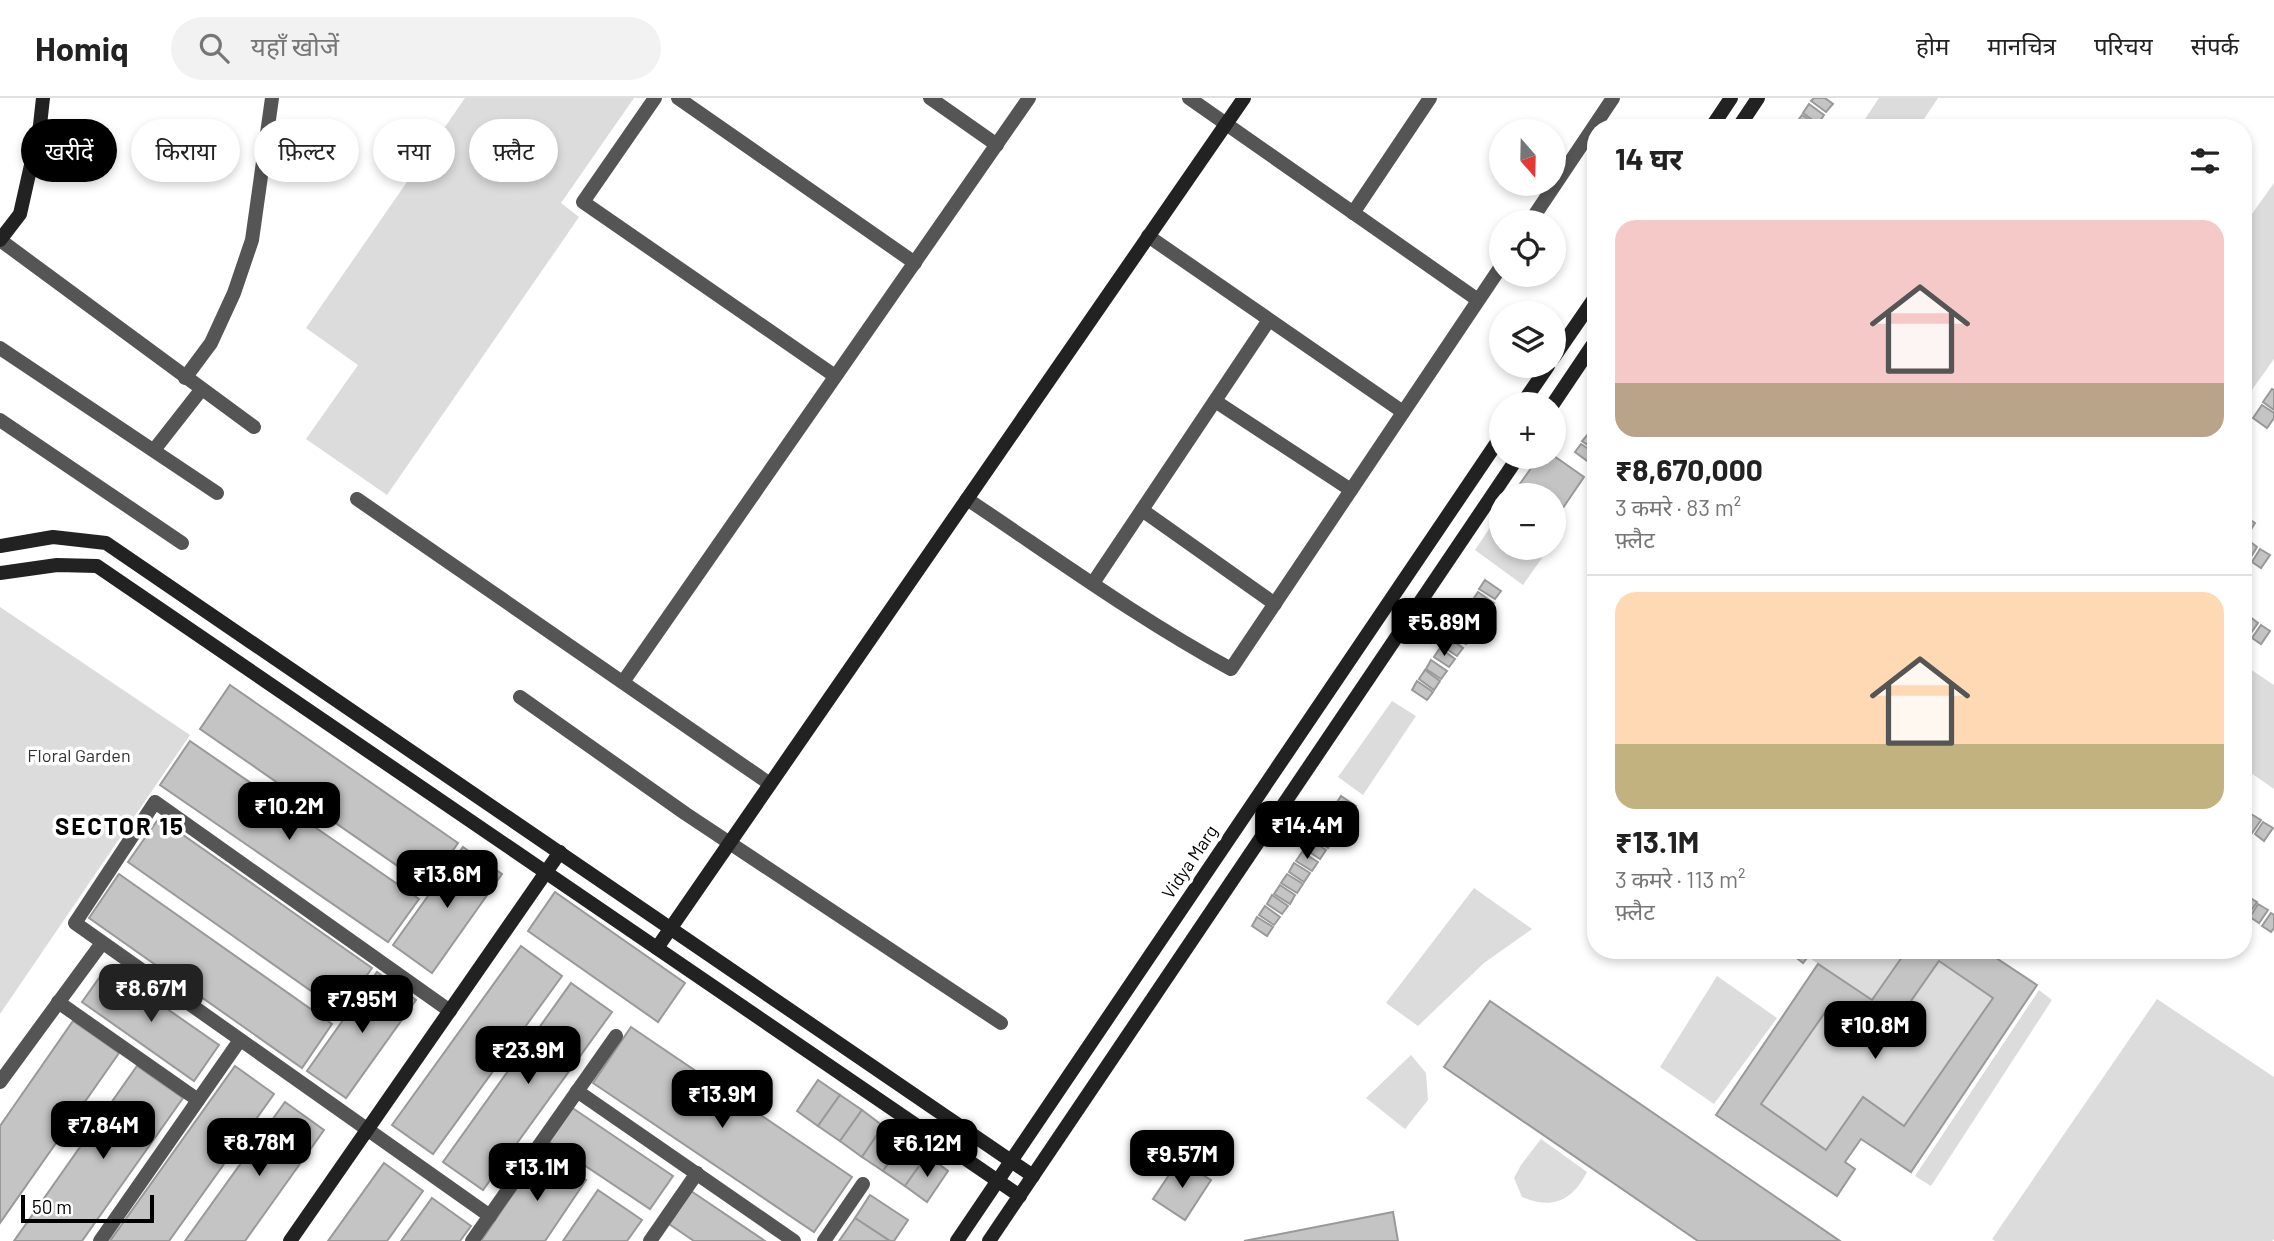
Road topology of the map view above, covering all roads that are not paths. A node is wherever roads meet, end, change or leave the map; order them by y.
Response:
1 (43, 98) edge
2 (272, 98) edge
3 (655, 98) edge
4 (678, 98) edge
5 (930, 98) edge
6 (1029, 98) edge
7 (1189, 98) edge
8 (1244, 98) edge
9 (1430, 98) edge
10 (1614, 98) edge
11 (1731, 98) edge
12 (1758, 98) edge
13 (1600, 119) edge
14 (1717, 119) edge
15 (1744, 119) edge
16 (1226, 124) junction
17 (1587, 138) edge
18 (997, 145) junction
19 (1538, 210) edge
20 (1353, 213) junction
21 (1149, 236) junction
22 (0, 240) edge
23 (915, 263) junction
24 (1489, 284) edge
25 (1478, 300) junction
26 (1587, 309) edge
27 (1269, 320) junction
28 (1566, 340) edge
29 (0, 348) edge
30 (1587, 353) edge
31 (835, 376) junction
32 (186, 378) junction
33 (201, 390) junction
34 (1561, 392) edge
35 (1215, 401) junction
36 (1403, 412) junction
37 (0, 420) edge
38 (254, 426) dead end
39 (155, 450) junction
40 (1489, 454) edge
41 (1510, 469) edge
42 (1351, 490) junction
43 (217, 493) dead end
44 (357, 499) dead end
45 (967, 499) junction
46 (1142, 510) junction
47 (182, 543) dead end
48 (0, 546) edge
49 (0, 573) edge
50 (1093, 583) junction
51 (1275, 604) junction
52 (623, 682) junction
53 (520, 697) dead end
54 (770, 784) junction
55 (730, 843) junction
56 (560, 852) junction
57 (546, 872) junction
58 (671, 928) junction
59 (102, 943) junction
60 (657, 948) junction
61 (58, 1002) junction
62 (450, 1011) junction
63 (1001, 1023) dead end
64 (616, 1035) dead end
65 (240, 1040) junction
66 (0, 1082) edge
67 (577, 1091) junction
68 (198, 1100) junction
69 (368, 1129) junction
70 (1011, 1161) junction
71 (697, 1173) junction
72 (1033, 1176) junction
73 (998, 1181) junction
74 (863, 1184) dead end
75 (1020, 1196) junction
76 (490, 1216) junction
77 (100, 1241) edge
78 (290, 1241) edge
79 (472, 1241) edge
80 (650, 1241) edge
81 (794, 1241) edge
82 (824, 1241) edge
83 (957, 1241) edge
84 (989, 1241) edge

1 - 22 street
2 - 32 street
3 - 31 street
4 - 23 street
5 - 18 street
6 - 18 street
7 - 16 street
8 - 16 street
9 - 20 street
10 - 13 street
11 - 14 street
12 - 15 street
16 - 20 street
16 - 21 street
17 - 19 street
18 - 23 street
20 - 25 street
21 - 27 street
21 - 45 street
22 - 32 street
23 - 31 street
24 - 25 street
25 - 36 street
26 - 28 street
27 - 35 street
27 - 36 street
29 - 39 street
30 - 34 street
31 - 52 street
32 - 33 street
33 - 38 street
33 - 39 street
35 - 42 street
35 - 46 street
36 - 42 street
37 - 47 street
39 - 43 street
40 - 70 street, Vidya Marg
41 - 72 street
42 - 51 street
44 - 52 street
45 - 50 street
45 - 54 street
46 - 50 street
46 - 51 street
48 - 56 street
49 - 57 street
50 - 51 street
52 - 54 street
53 - 55 street
54 - 55 street
55 - 58 street
55 - 63 street
56 - 57 street
56 - 58 street
57 - 60 street
57 - 62 street
58 - 60 street
58 - 70 street
59 - 61 street
59 - 62 street
59 - 65 street
60 - 73 street
61 - 66 street
61 - 68 street
62 - 69 street
64 - 67 street
65 - 68 street
65 - 69 street
67 - 71 street
67 - 76 street
68 - 77 street
69 - 76 street
69 - 78 street
70 - 72 street
70 - 73 street, Vidya Marg
71 - 80 street
71 - 81 street
72 - 75 street
73 - 75 street
73 - 83 street, Vidya Marg
74 - 82 street
75 - 84 street
76 - 79 street

